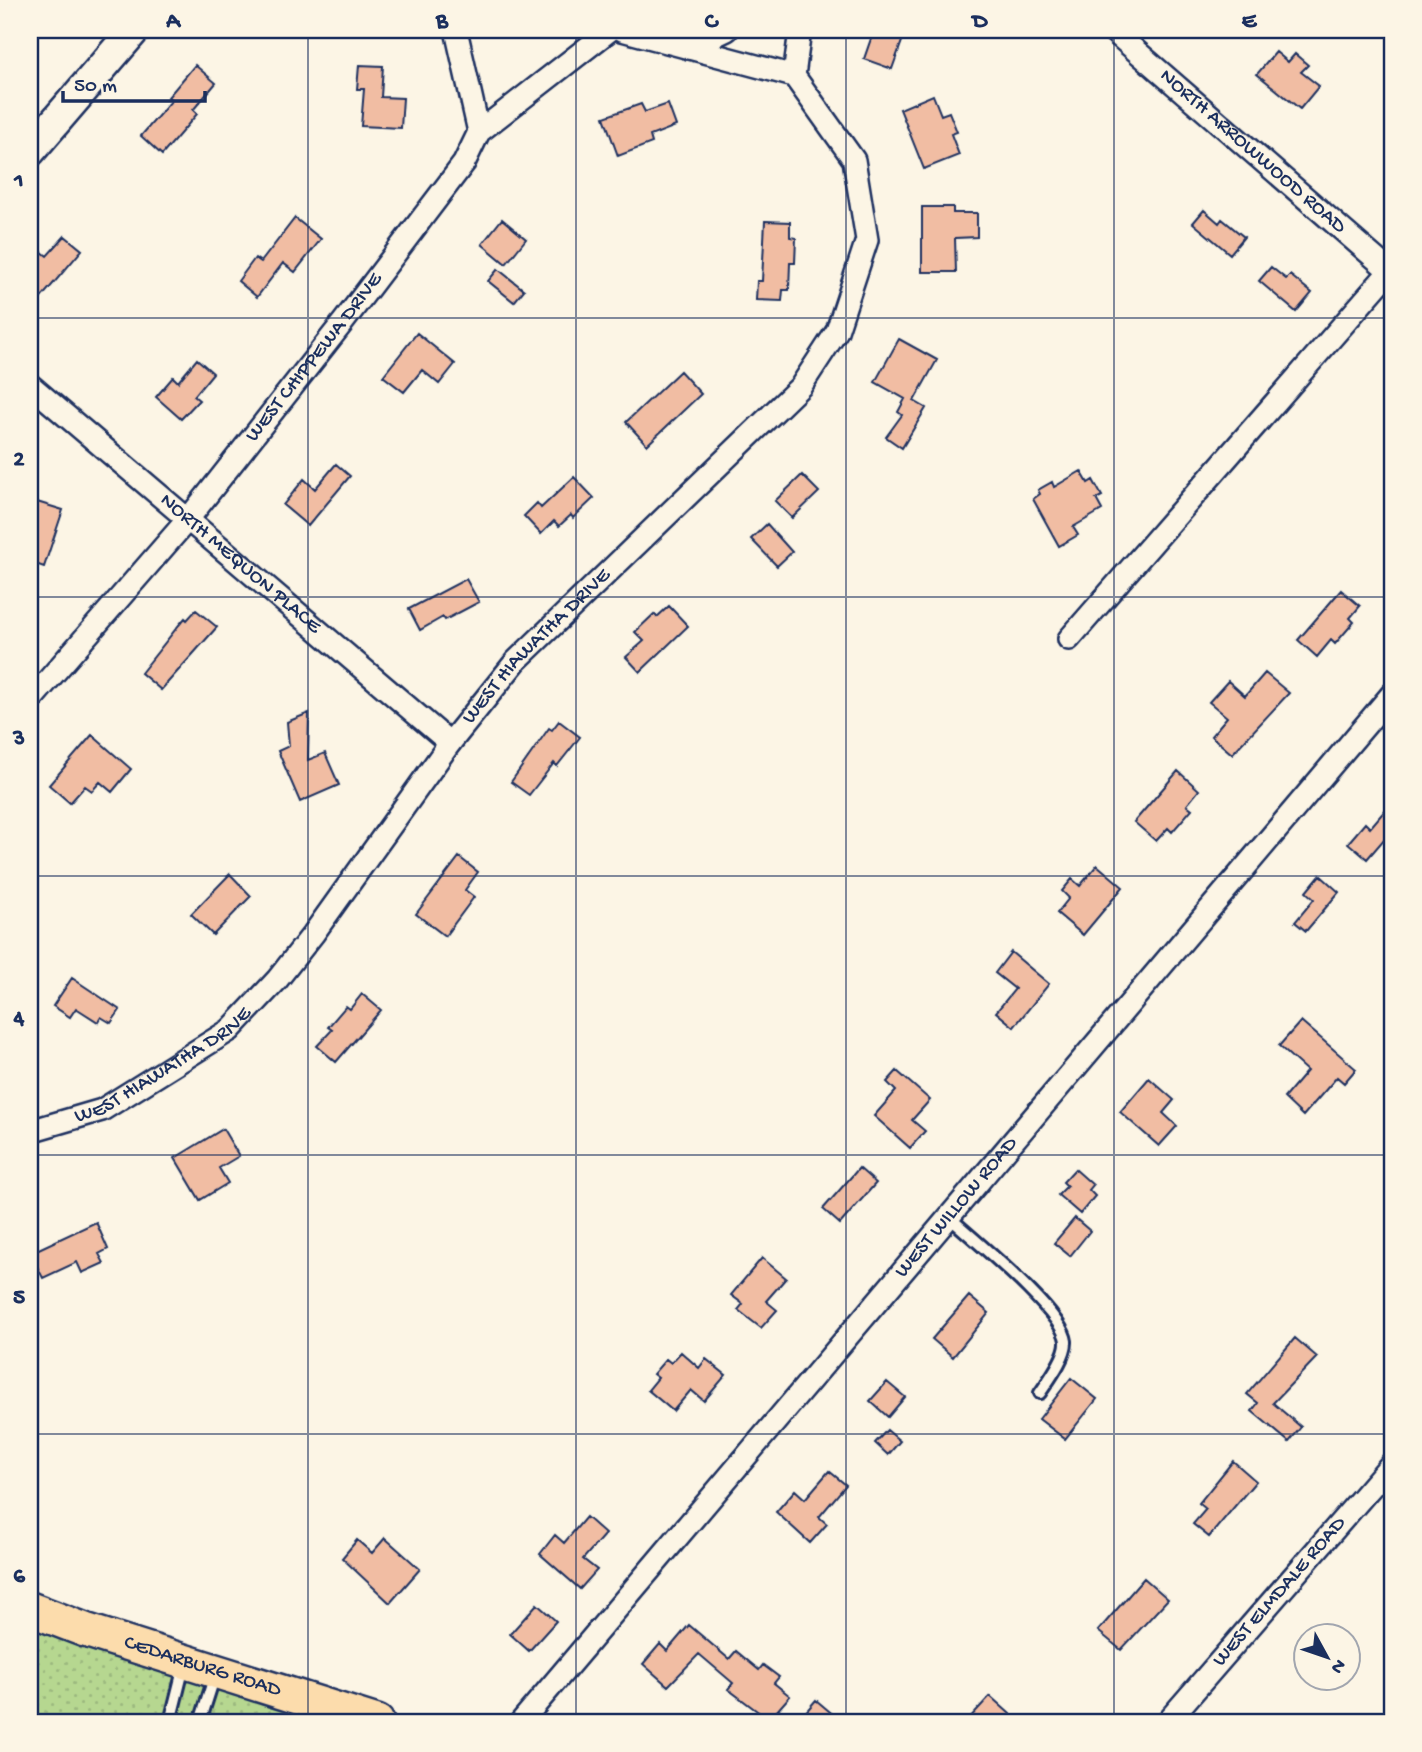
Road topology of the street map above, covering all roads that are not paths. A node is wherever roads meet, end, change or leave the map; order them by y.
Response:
1 (134, 30) edge
2 (456, 30) edge
3 (610, 30) edge
4 (622, 30) edge
5 (727, 30) edge
6 (800, 30) edge
7 (1112, 30) edge
8 (689, 48) junction
9 (794, 76) junction
10 (479, 132) junction
11 (30, 151) edge
12 (1391, 272) edge
13 (30, 384) edge
14 (189, 518) junction
15 (1069, 639) dead end
16 (1392, 694) edge
17 (30, 701) edge
18 (450, 743) junction
19 (30, 1131) edge
20 (949, 1217) junction
21 (1040, 1393) dead end
22 (1392, 1463) edge
23 (30, 1609) edge
24 (200, 1667) junction
25 (170, 1722) edge
26 (200, 1722) edge
27 (377, 1722) edge
28 (521, 1722) edge
29 (1167, 1722) edge

1 - 11 street
2 - 10 street
3 - 10 street, WEST CHIPPEWA DRIVE
4 - 8 street
5 - 8 street
6 - 9 street
7 - 12 street, NORTH ARROWWOOD ROAD
8 - 9 street
9 - 18 street, WEST HIAWATHA DRIVE
10 - 14 street, WEST CHIPPEWA DRIVE
12 - 15 street
13 - 14 street, NORTH MEQUON PLACE
14 - 17 street, WEST CHIPPEWA DRIVE
14 - 18 street, NORTH MEQUON PLACE
16 - 20 street, WEST WILLOW ROAD
18 - 19 street, WEST HIAWATHA DRIVE
20 - 21 lane
20 - 28 street, WEST WILLOW ROAD
22 - 29 street, WEST ELMDALE ROAD
23 - 24 main road, CEDARBURG ROAD
24 - 25 lane
24 - 26 lane
24 - 27 main road, CEDARBURG ROAD

